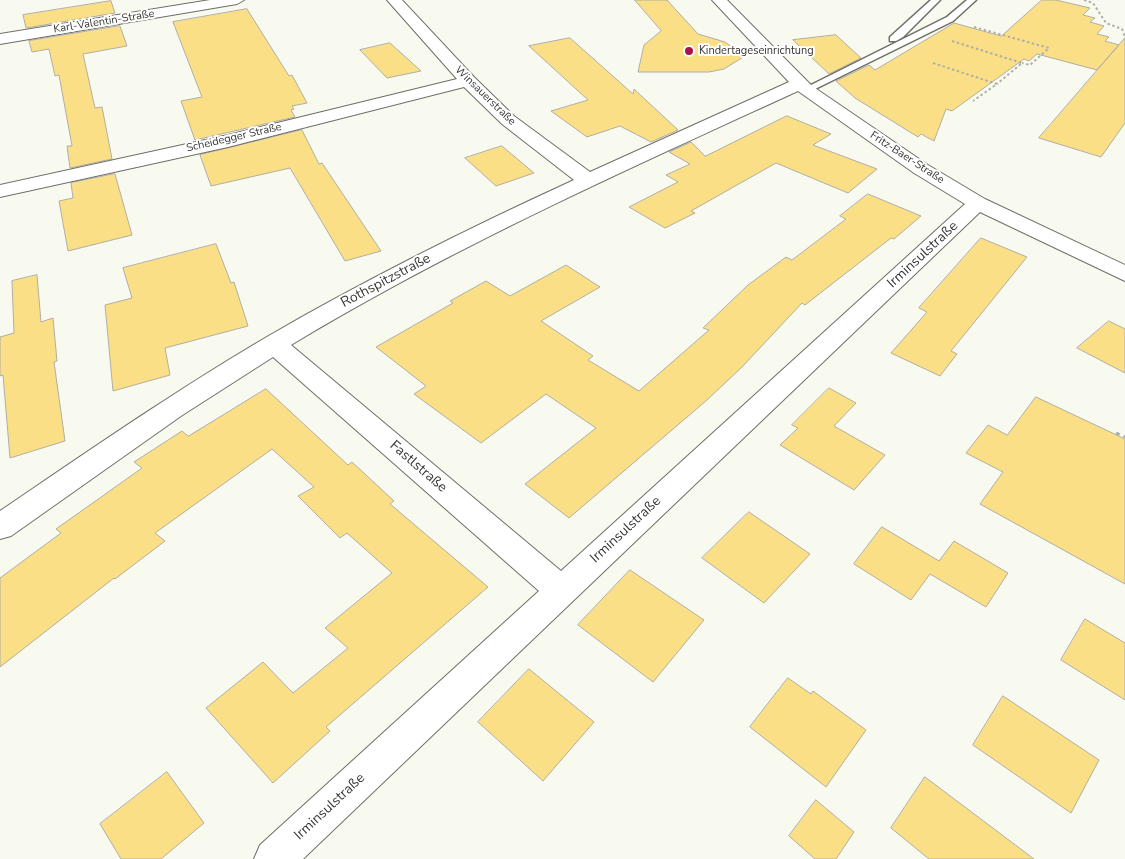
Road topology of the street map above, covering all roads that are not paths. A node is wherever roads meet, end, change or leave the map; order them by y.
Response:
1 (237, 0) edge
2 (394, 0) edge
3 (719, 0) edge
4 (936, 0) edge
5 (972, 0) edge
6 (0, 40) edge
7 (468, 81) junction
8 (803, 87) junction
9 (587, 180) junction
10 (0, 190) edge
11 (978, 203) junction
12 (1125, 274) edge
13 (274, 344) junction
14 (0, 527) edge
15 (562, 590) junction
16 (274, 859) edge

1 - 6 street, Karl-Valentin-Straße
2 - 7 street, Winsauerstraße
3 - 8 street, Fritz-Baer-Straße
4 - 8 lane
5 - 8 lane
7 - 9 street, Winsauerstraße
7 - 10 street, Scheidegger Straße
8 - 9 street, Rothspitzstraße
8 - 11 street, Fritz-Baer-Straße
9 - 13 street, Rothspitzstraße
11 - 12 street, Fritz-Baer-Straße
11 - 15 street, Irminsulstraße
13 - 14 street, Rothspitzstraße
13 - 15 street, Fastlstraße
15 - 16 street, Irminsulstraße

